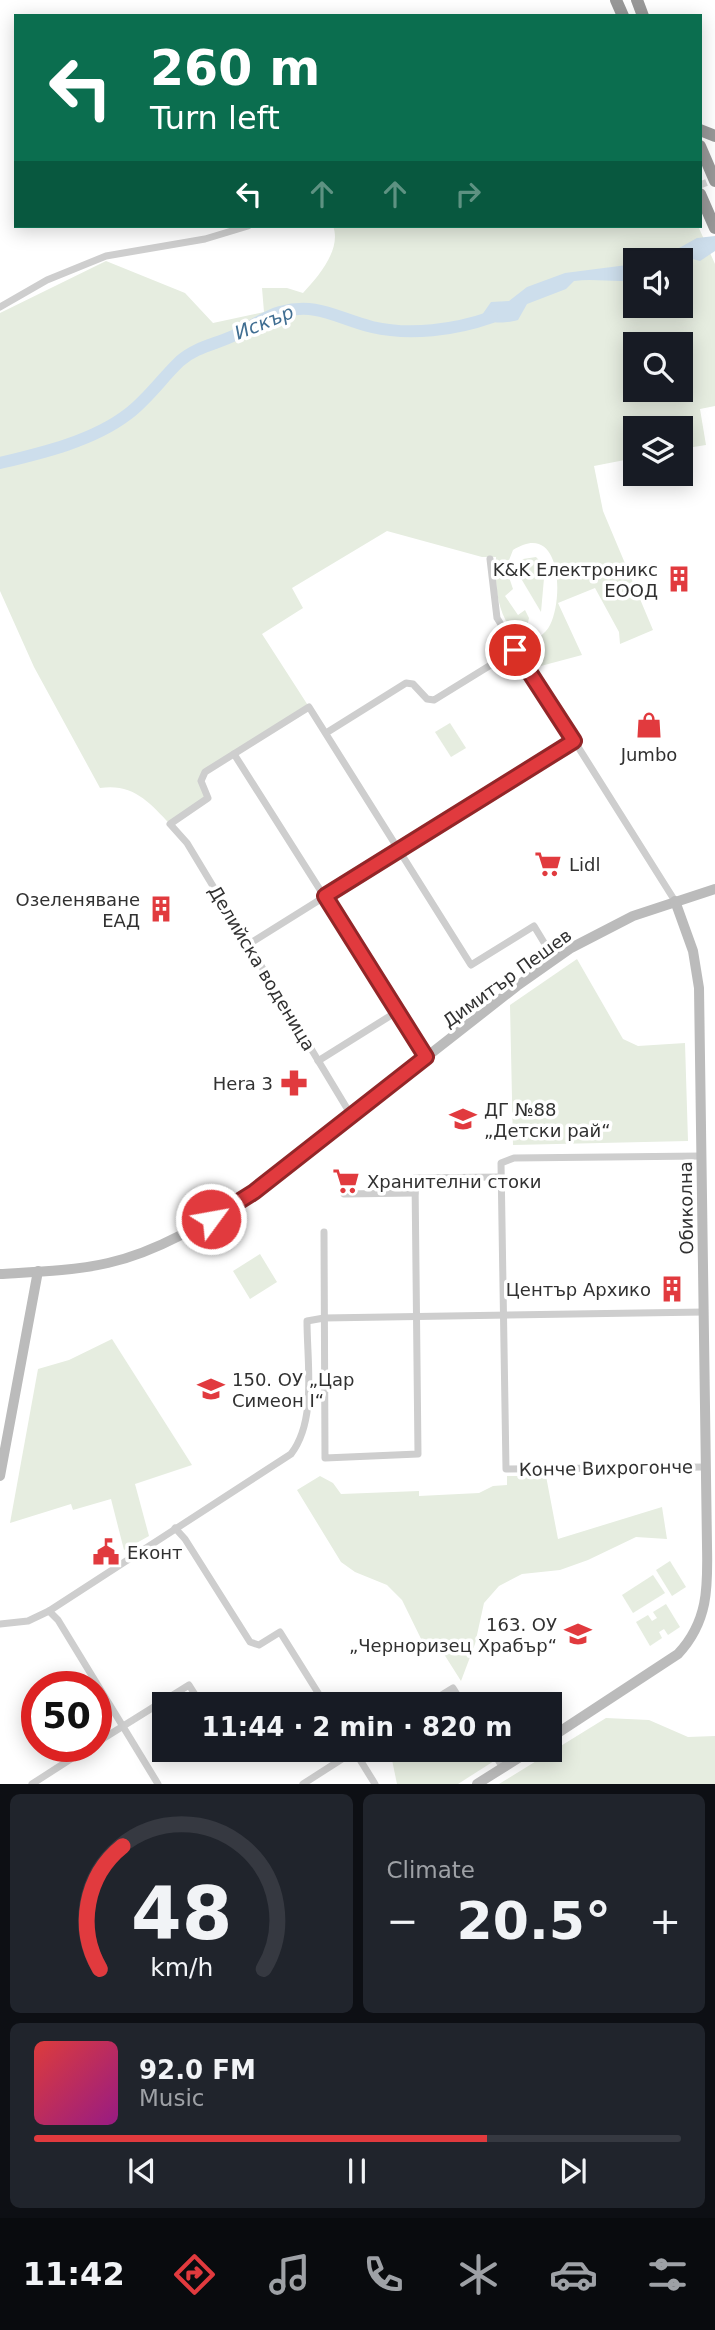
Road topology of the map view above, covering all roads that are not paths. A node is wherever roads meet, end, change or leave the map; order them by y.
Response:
1 (702, 151) edge
2 (715, 153) edge
3 (714, 178) edge
4 (702, 199) edge
5 (241, 228) edge
6 (715, 228) edge
7 (0, 307) edge
8 (491, 559) dead end
9 (515, 650) junction
10 (326, 733) junction
11 (574, 741) junction
12 (234, 754) junction
13 (399, 850) junction
14 (715, 889) edge
15 (325, 896) junction
16 (675, 901) junction
17 (249, 944) junction
18 (554, 959) junction
19 (398, 1012) junction
20 (426, 1057) junction
21 (318, 1062) junction
22 (351, 1115) junction
23 (701, 1156) junction
24 (501, 1177) junction
25 (415, 1193) junction
26 (344, 1194) dead end
27 (324, 1232) dead end
28 (38, 1271) junction
29 (0, 1275) edge
30 (704, 1312) junction
31 (504, 1315) junction
32 (417, 1317) junction
33 (324, 1318) junction
34 (706, 1467) junction
35 (0, 1476) edge
36 (175, 1528) junction
37 (49, 1611) junction
38 (0, 1624) edge
39 (178, 1692) edge
40 (193, 1692) edge
41 (315, 1692) edge
42 (152, 1709) edge
43 (123, 1727) junction
44 (562, 1730) edge
45 (112, 1734) edge
46 (66, 1762) edge
47 (337, 1762) edge
48 (362, 1762) edge
49 (499, 1762) edge
50 (512, 1762) edge
51 (503, 1768) junction
52 (32, 1784) edge
53 (158, 1784) edge
54 (303, 1784) edge
55 (376, 1784) edge
56 (477, 1784) edge

1 - 3 highway
2 - 3 highway
4 - 6 highway
5 - 7 street
8 - 9 street, Обиколна
9 - 10 street
9 - 11 street, Обиколна
10 - 12 street
10 - 13 street
11 - 13 street
11 - 16 street, Обиколна
12 - 15 street
12 - 17 street, Делийска воденица
13 - 15 street
13 - 18 street
14 - 16 main road, Димитър Пешев
15 - 17 street
15 - 19 street
16 - 18 main road, Димитър Пешев
16 - 23 main road, Обиколна
17 - 21 street, Делийска воденица
18 - 20 main road, Димитър Пешев
19 - 20 street
19 - 21 street
20 - 22 main road, Димитър Пешев
21 - 22 street, Делийска воденица
22 - 28 main road, Димитър Пешев
23 - 24 street
23 - 30 main road, Обиколна
24 - 25 street
24 - 31 street
25 - 26 street
25 - 32 street
27 - 33 street
28 - 29 main road, Димитър Пешев
28 - 35 main road
30 - 31 street
30 - 34 main road, Обиколна
31 - 32 street
31 - 34 street, Конче Вихрогонче
32 - 33 street
32 - 33 street
33 - 36 street
34 - 44 main road, Обиколна
36 - 37 street
36 - 41 street
37 - 38 street
37 - 43 street
39 - 40 street
42 - 43 street
43 - 45 street
43 - 53 street
46 - 52 street
47 - 54 street
48 - 55 street
49 - 51 street
50 - 51 main road
51 - 56 main road

